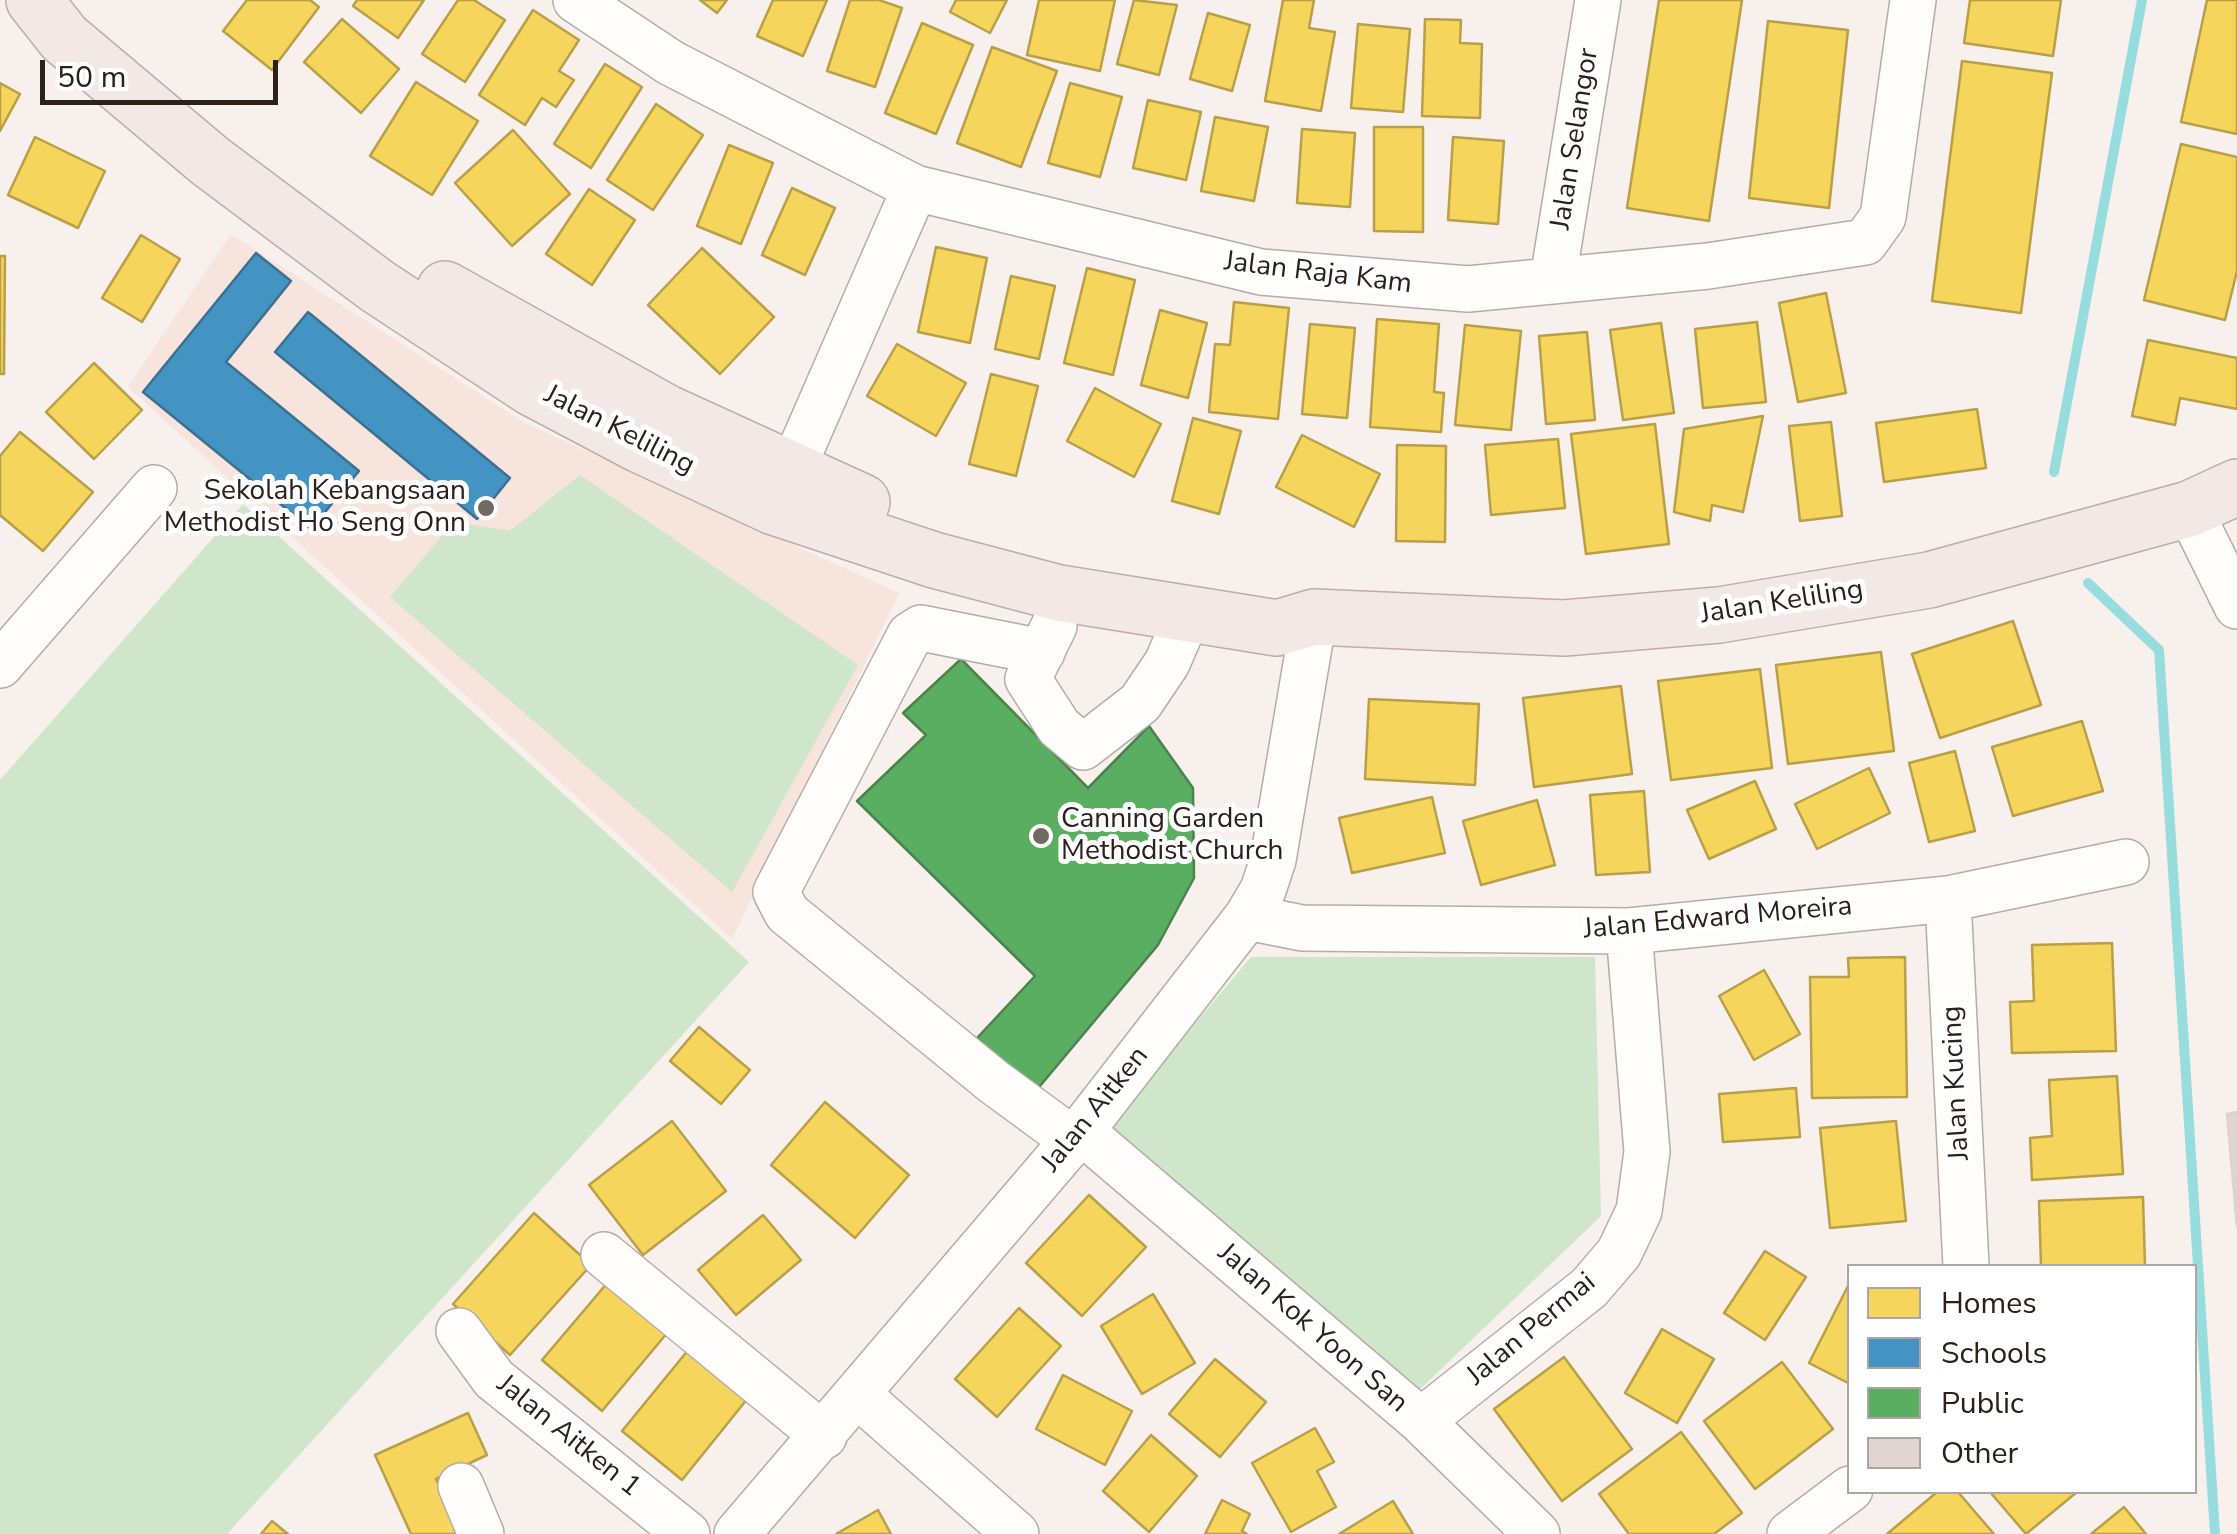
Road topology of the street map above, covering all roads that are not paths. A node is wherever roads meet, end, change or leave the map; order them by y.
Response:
1 (34, 0) edge
2 (47, 0) edge
3 (1598, 0) edge
4 (1912, 0) edge
5 (583, 2) edge
6 (915, 188) junction
7 (1553, 279) junction
8 (791, 472) junction
9 (154, 488) dead end
10 (2213, 498) edge
11 (1058, 593) junction
12 (2237, 606) edge
13 (1314, 616) junction
14 (1187, 617) junction
15 (1042, 652) junction
16 (0, 665) edge
17 (2126, 862) dead end
18 (1948, 898) junction
19 (1247, 917) junction
20 (1629, 931) junction
21 (1077, 1136) junction
22 (604, 1254) dead end
23 (1966, 1264) edge
24 (459, 1331) dead end
25 (858, 1396) junction
26 (1421, 1422) junction
27 (824, 1436) junction
28 (461, 1486) dead end
29 (1847, 1492) edge
30 (481, 1534) edge
31 (688, 1534) edge
32 (738, 1534) edge
33 (1016, 1534) edge
34 (1536, 1534) edge
35 (1790, 1534) edge

1 - 11 main road, Jalan Keliling
2 - 8 main road, Jalan Keliling
3 - 7 street, Jalan Selangor
4 - 7 street, Jalan Raja Kam
5 - 6 street, Jalan Raja Kam
6 - 7 street, Jalan Raja Kam
6 - 8 street
8 - 13 main road, Jalan Keliling
9 - 16 street
10 - 12 street
10 - 13 main road, Jalan Keliling
11 - 14 main road, Jalan Keliling
11 - 15 street
13 - 14 main road, Jalan Keliling
13 - 19 street, Jalan Aitken
14 - 15 street
15 - 21 street, Jalan Kok Yoon San
17 - 18 street, Jalan Edward Moreira
18 - 20 street, Jalan Edward Moreira
18 - 23 street, Jalan Kucing
19 - 20 street, Jalan Edward Moreira
19 - 21 street, Jalan Aitken
20 - 26 street, Jalan Permai
21 - 25 street, Jalan Aitken
21 - 26 street, Jalan Kok Yoon San
22 - 27 street
24 - 31 street, Jalan Aitken 1
25 - 27 street, Jalan Aitken
25 - 33 street
26 - 34 street, Jalan Kok Yoon San
27 - 32 street, Jalan Aitken
28 - 30 street
29 - 35 street

